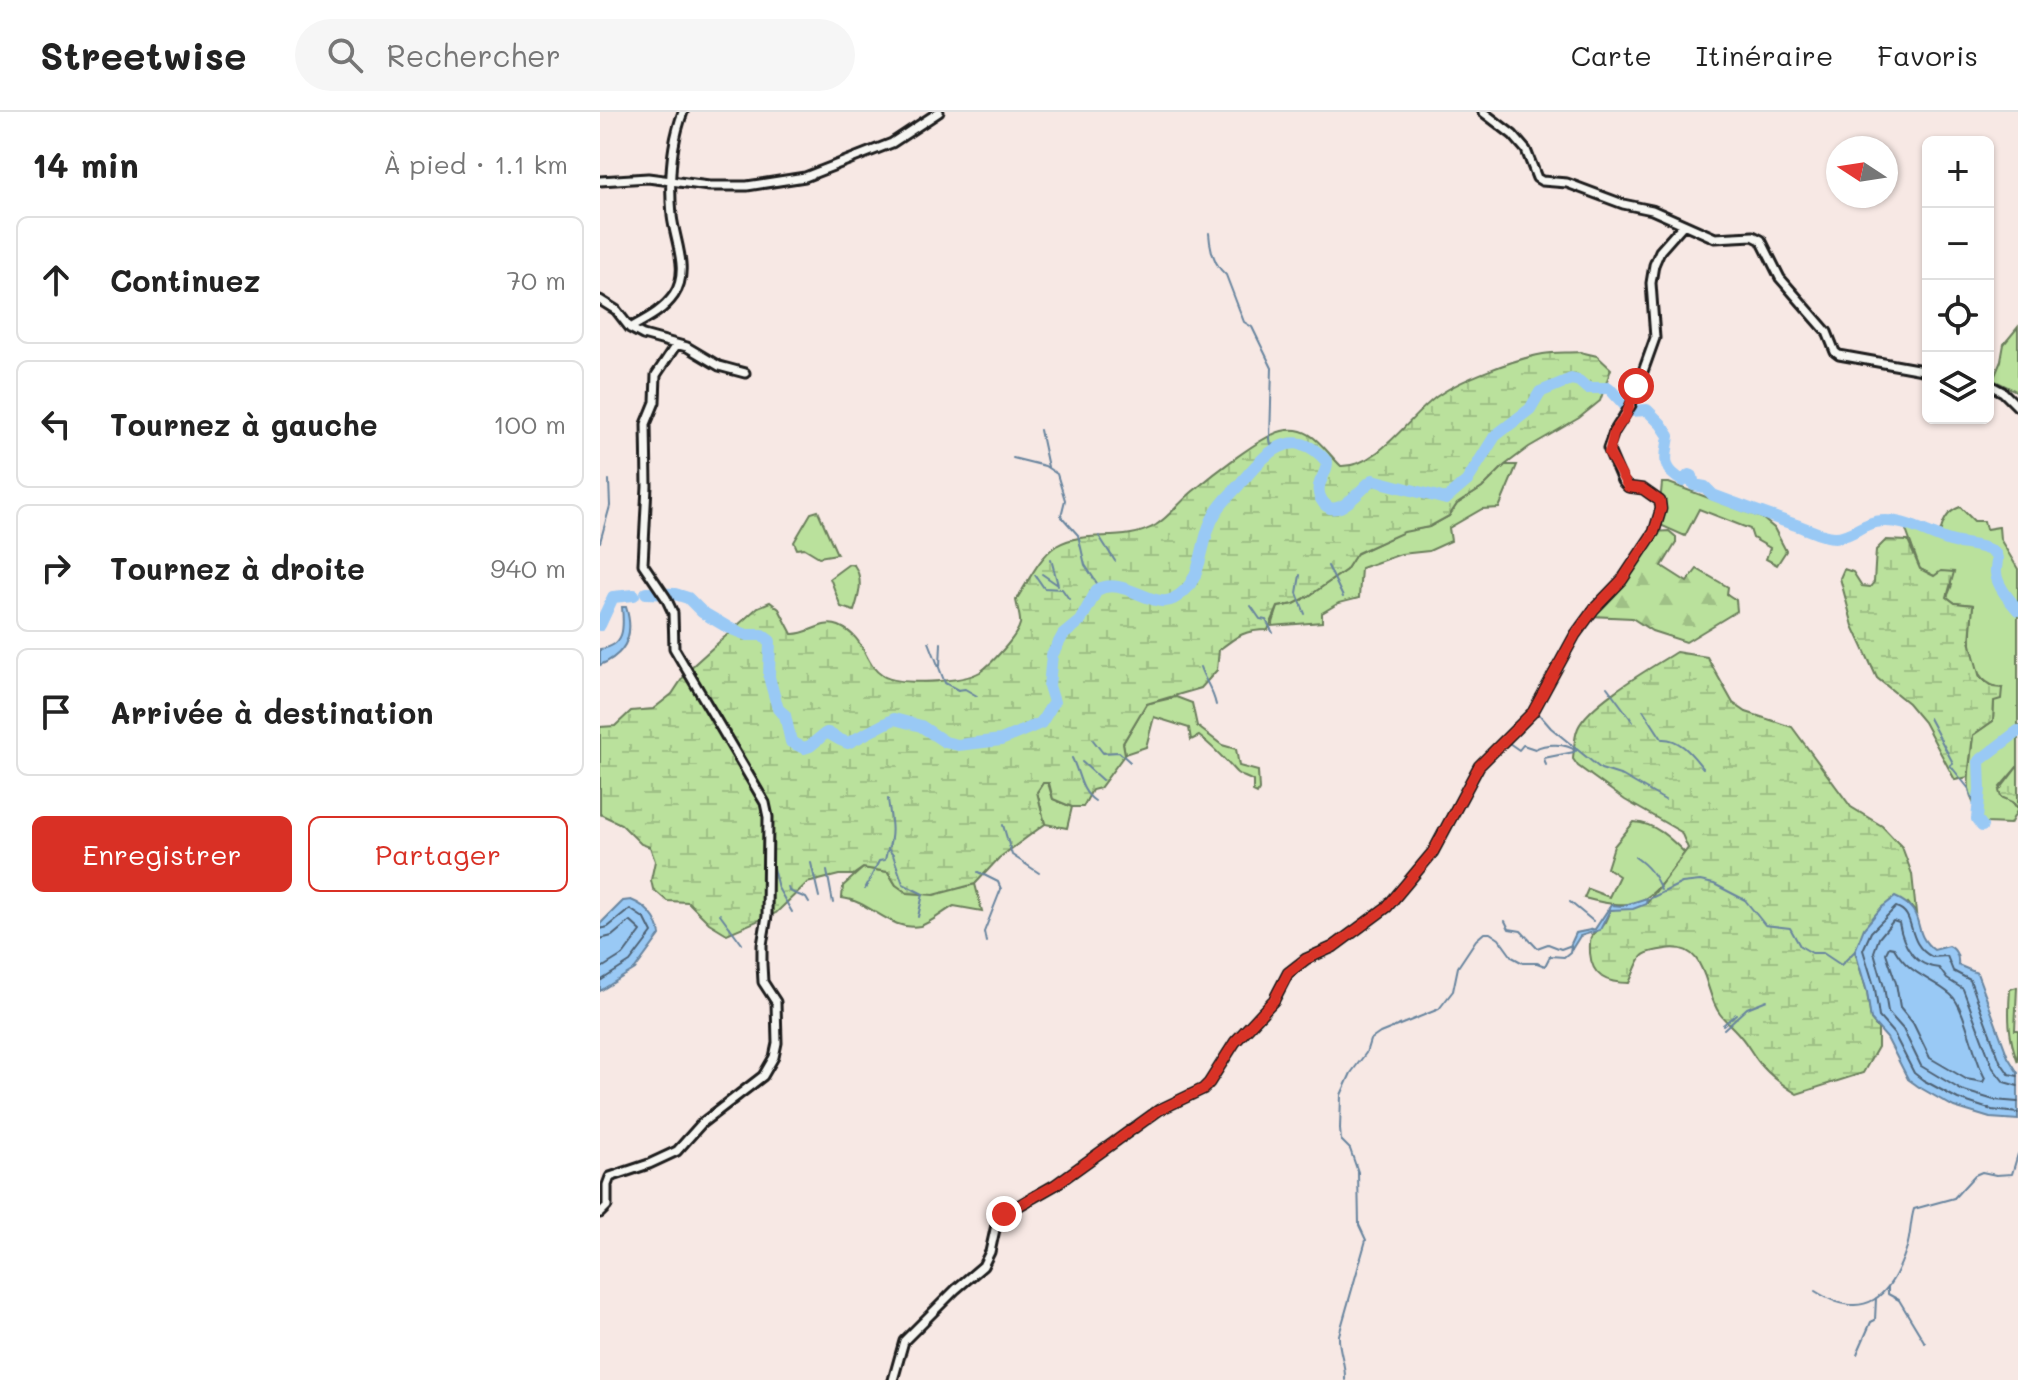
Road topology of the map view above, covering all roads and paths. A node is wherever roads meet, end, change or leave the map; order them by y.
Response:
1 (683, 112) edge
2 (939, 112) edge
3 (1483, 112) edge
4 (600, 181) edge
5 (672, 181) junction
6 (1683, 225) junction
7 (600, 300) edge
8 (630, 328) junction
9 (676, 345) junction
10 (1922, 370) edge
11 (745, 373) dead end
12 (1994, 387) edge
13 (2018, 407) edge
14 (600, 1213) edge
15 (893, 1380) edge

1 - 5 street
2 - 5 street
3 - 6 street
4 - 5 street
5 - 8 street
6 - 10 street
6 - 15 street
7 - 8 street
8 - 9 street
9 - 11 street
9 - 14 street
12 - 13 street

